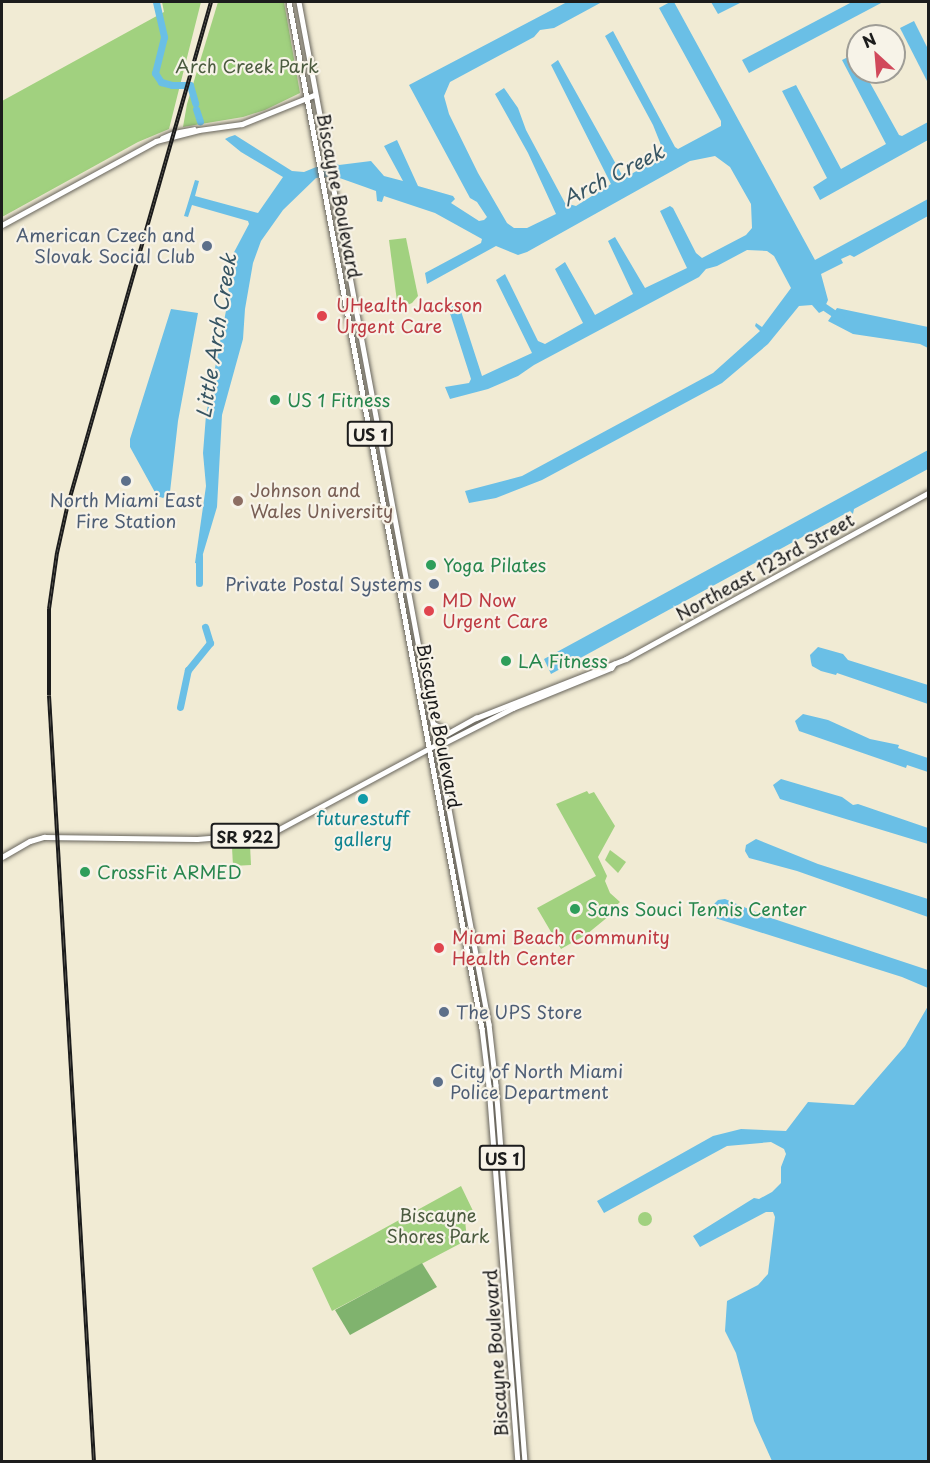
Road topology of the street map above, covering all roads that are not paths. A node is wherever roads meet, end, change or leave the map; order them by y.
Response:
1 (290, 2) edge
2 (299, 2) edge
3 (300, 8) junction
4 (291, 10) junction
5 (314, 94) junction
6 (307, 98) junction
7 (2, 225) edge
8 (378, 476) junction
9 (389, 489) junction
10 (928, 493) edge
11 (382, 495) junction
12 (393, 510) junction
13 (550, 687) junction
14 (557, 687) junction
15 (545, 695) junction
16 (480, 717) junction
17 (433, 723) junction
18 (474, 727) junction
19 (449, 732) junction
20 (437, 744) junction
21 (429, 748) junction
22 (2, 857) edge
23 (462, 920) junction
24 (472, 934) junction
25 (496, 1172) junction
26 (504, 1180) junction
27 (518, 1461) edge
28 (525, 1461) edge

1 - 4 main road, Biscayne Boulevard / US 1
2 - 3 main road, Biscayne Boulevard / US 1
3 - 4 main road
3 - 5 main road, Biscayne Boulevard / US 1
4 - 6 main road, Biscayne Boulevard / US 1
5 - 6 main road
5 - 9 main road, Biscayne Boulevard / US 1
6 - 7 main road
6 - 8 main road, Biscayne Boulevard / US 1
8 - 9 main road
8 - 11 main road, Biscayne Boulevard / US 1
9 - 12 main road, Biscayne Boulevard / US 1
10 - 14 main road, Northeast 123rd Street / SR 922
11 - 12 main road
11 - 21 main road, Biscayne Boulevard / US 1
12 - 17 main road, Biscayne Boulevard / US 1
13 - 14 main road, Northeast 123rd Street / SR 922
13 - 15 main road
13 - 16 main road, Northeast 123rd Street / SR 922
14 - 15 main road, Northeast 123rd Street / SR 922
15 - 18 main road, Northeast 123rd Street / SR 922
16 - 18 main road
16 - 19 main road, Northeast 123rd Street / SR 922
17 - 19 main road
17 - 20 main road, Biscayne Boulevard / US 1
18 - 20 main road, Northeast 123rd Street / SR 922
19 - 20 main road, Northeast 123rd Street / SR 922
20 - 21 main road, Northeast 123rd Street / SR 922
20 - 24 main road, Biscayne Boulevard / US 1
21 - 22 main road, Northeast 123rd Street / SR 922
21 - 23 main road, Biscayne Boulevard / US 1
23 - 24 main road
23 - 25 main road, Biscayne Boulevard / US 1
24 - 26 main road, Biscayne Boulevard / US 1
25 - 26 main road
25 - 27 main road, Biscayne Boulevard / US 1
26 - 28 main road, Biscayne Boulevard / US 1

